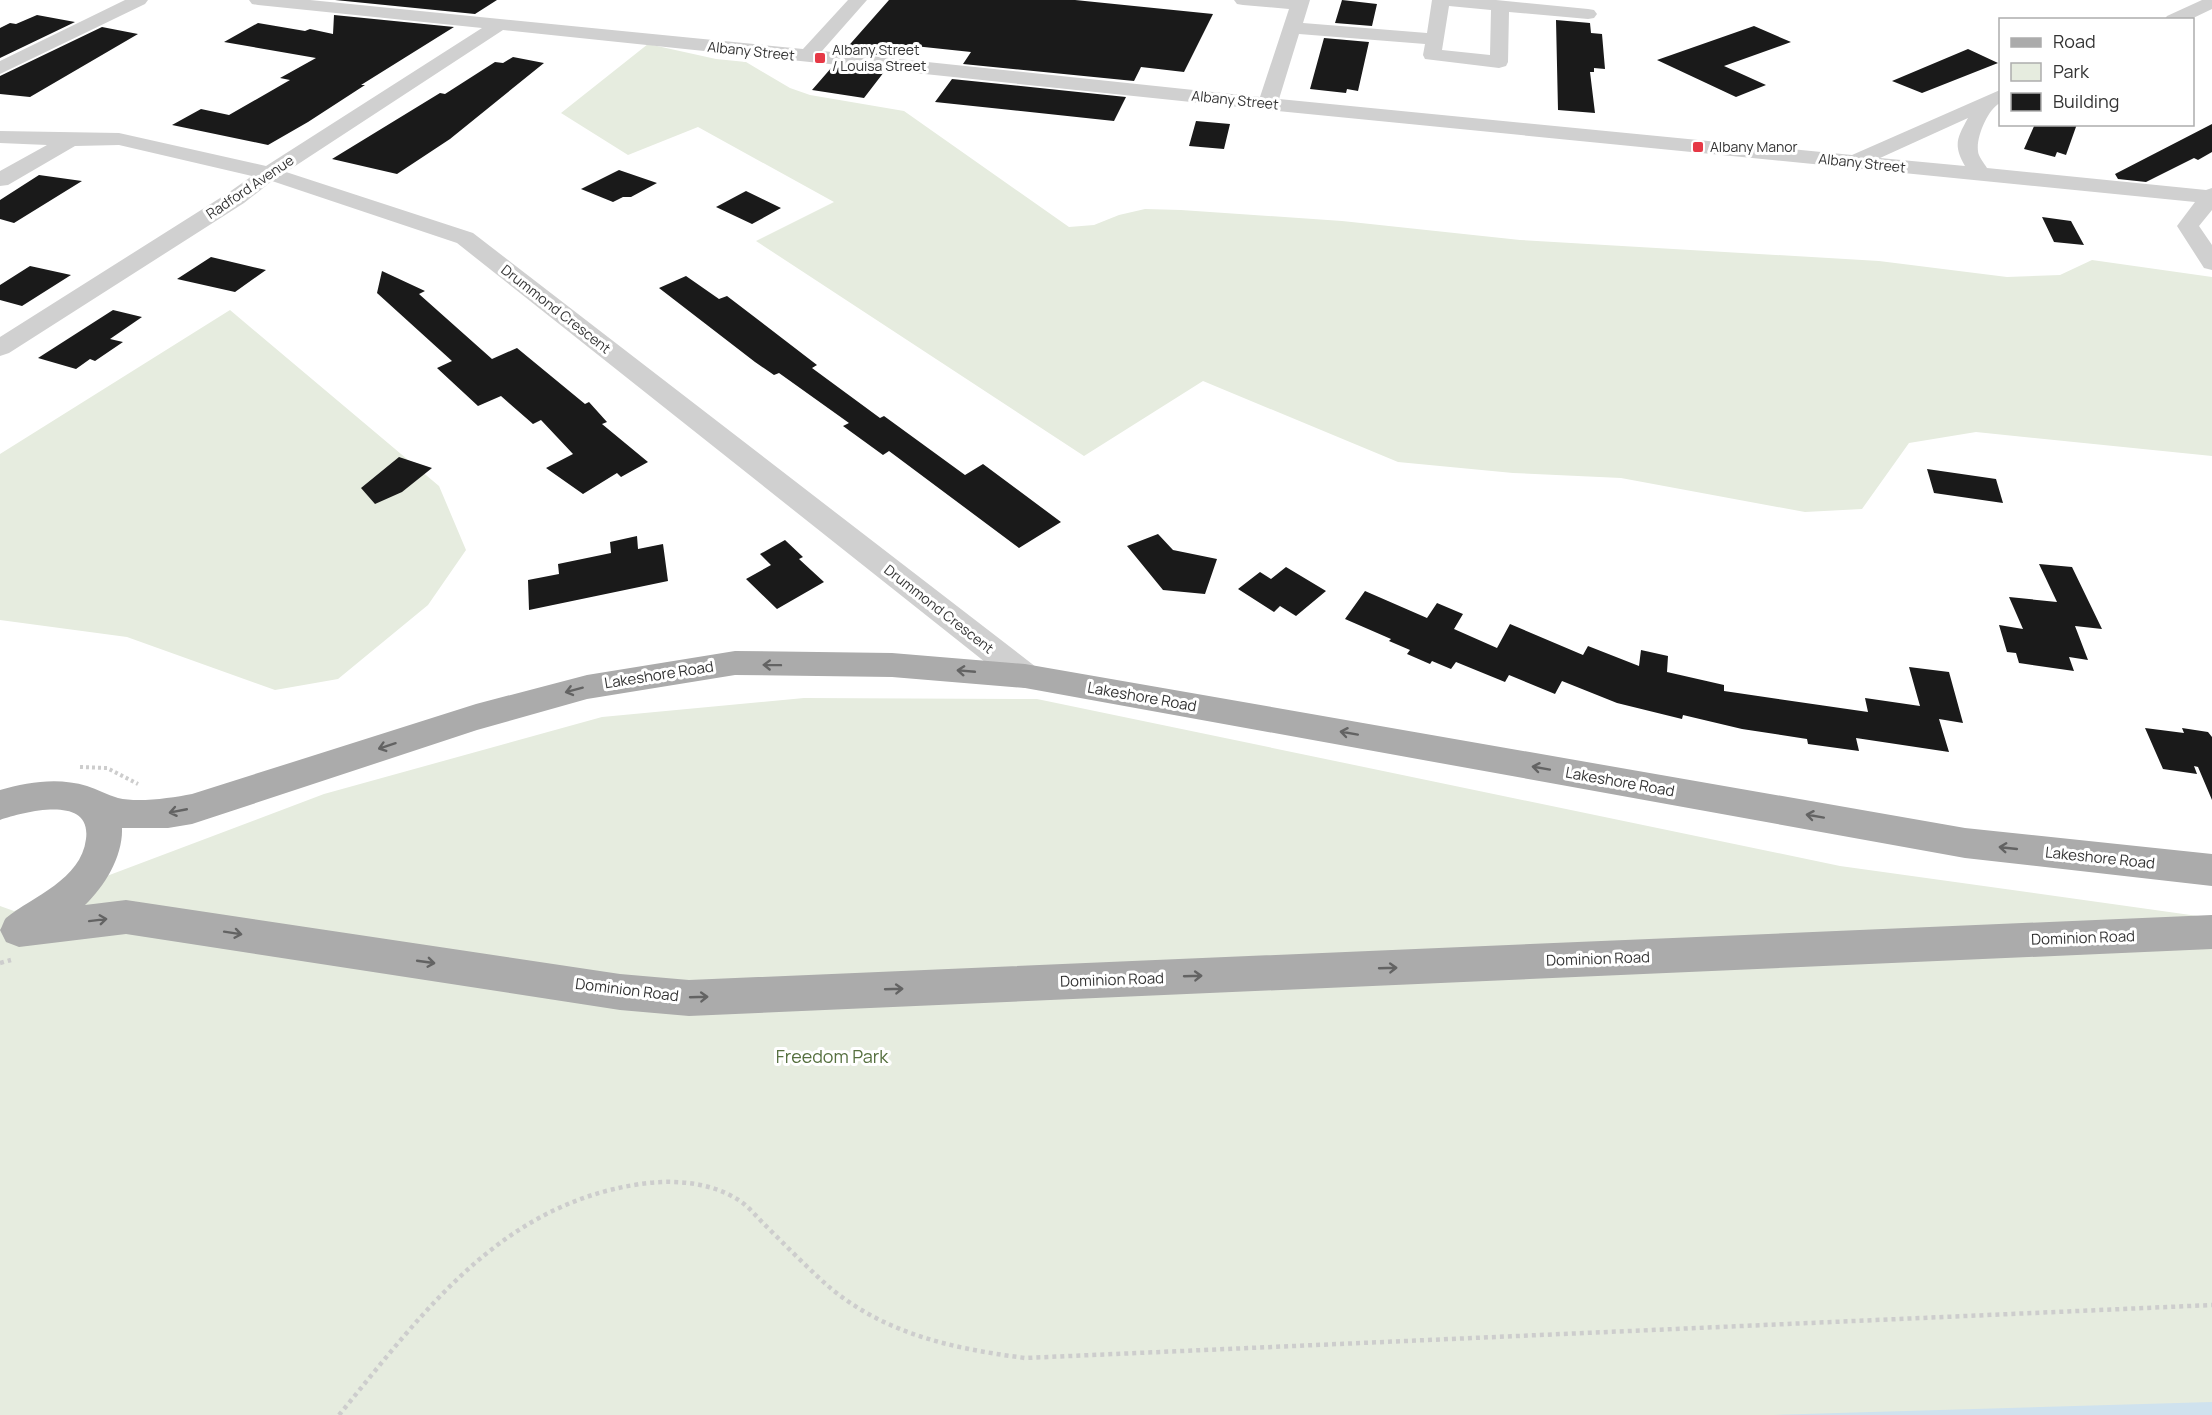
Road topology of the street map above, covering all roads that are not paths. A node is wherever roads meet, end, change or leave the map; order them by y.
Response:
1 (139, 0) edge
2 (258, 0) edge
3 (858, 0) edge
4 (1243, 0) edge
5 (2212, 2) edge
6 (1300, 3) edge
7 (1500, 6) junction
8 (1588, 14) dead end
9 (2177, 18) edge
10 (500, 24) junction
11 (1293, 28) junction
12 (1434, 39) junction
13 (806, 57) junction
14 (0, 68) edge
15 (1994, 99) edge
16 (1268, 104) junction
17 (0, 137) edge
18 (71, 140) junction
19 (1853, 162) junction
20 (268, 173) junction
21 (1980, 174) junction
22 (0, 180) edge
23 (2211, 196) edge
24 (2212, 263) edge
25 (0, 348) edge
26 (1025, 676) junction
27 (78, 783) junction
28 (42, 794) junction
29 (0, 799) edge
30 (0, 805) edge
31 (2212, 870) edge
32 (2212, 932) edge
33 (9, 934) edge

1 - 14 street
2 - 10 street, Albany Street
3 - 13 street
4 - 6 street
5 - 9 street
6 - 11 street
7 - 8 street
7 - 12 street
7 - 12 street
10 - 13 street, Albany Street
10 - 20 street, Radford Avenue
11 - 12 street
11 - 16 street
13 - 16 street, Albany Street
15 - 19 street
15 - 21 street
16 - 19 street, Albany Street
17 - 18 street, Drummond Crescent
18 - 20 street, Drummond Crescent
18 - 22 street
19 - 21 street, Albany Street
20 - 25 street, Radford Avenue
20 - 26 street, Drummond Crescent
21 - 23 street, Albany Street
23 - 24 street
26 -> 27 main road, Lakeshore Road
31 -> 26 main road, Lakeshore Road
27 - 28 main road, Lakeshore Road
27 - 33 main road
28 - 29 main road
28 - 30 main road
33 -> 32 main road, Dominion Road

